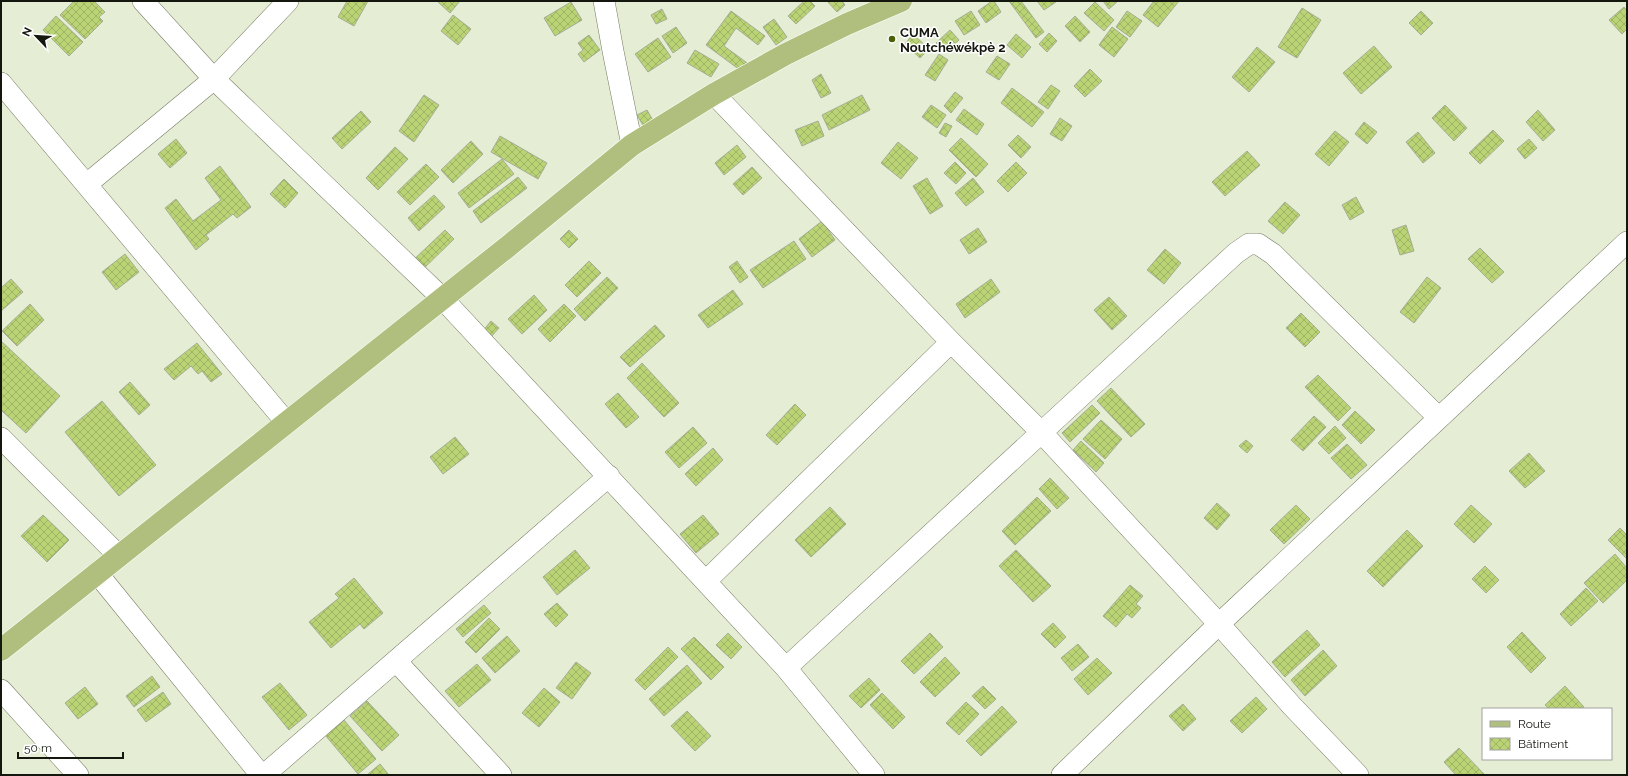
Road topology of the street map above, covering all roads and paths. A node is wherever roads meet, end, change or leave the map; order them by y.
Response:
1 (143, 1) edge
2 (288, 1) edge
3 (604, 1) edge
4 (901, 1) edge
5 (214, 79) junction
6 (1, 83) edge
7 (714, 94) junction
8 (632, 144) junction
9 (87, 184) junction
10 (1627, 242) edge
11 (442, 298) junction
12 (951, 342) junction
13 (1439, 418) junction
14 (286, 422) junction
15 (1042, 433) junction
16 (1, 438) edge
17 (609, 476) junction
18 (119, 556) junction
19 (97, 573) junction
20 (706, 581) junction
21 (1219, 624) junction
22 (1, 650) edge
23 (396, 661) junction
24 (786, 668) junction
25 (1, 690) edge
26 (78, 775) edge
27 (263, 775) edge
28 (501, 775) edge
29 (874, 775) edge
30 (1062, 775) edge
31 (1358, 775) edge

1 - 5 street
2 - 5 street
3 - 8 street
4 - 7 main road
5 - 9 street
5 - 11 street
6 - 9 street
7 - 8 main road
7 - 12 street
8 - 11 main road
9 - 14 street
10 - 13 street
11 - 14 main road
11 - 17 street
12 - 15 street
12 - 20 street
13 - 15 street
13 - 21 street
14 - 18 main road
15 - 21 street
15 - 24 street
16 - 18 street
17 - 20 street
17 - 23 street
18 - 19 main road
19 - 22 main road
19 - 27 street
20 - 24 street
21 - 30 street
21 - 31 street
23 - 27 street
23 - 28 street
24 - 29 street
25 - 26 street

